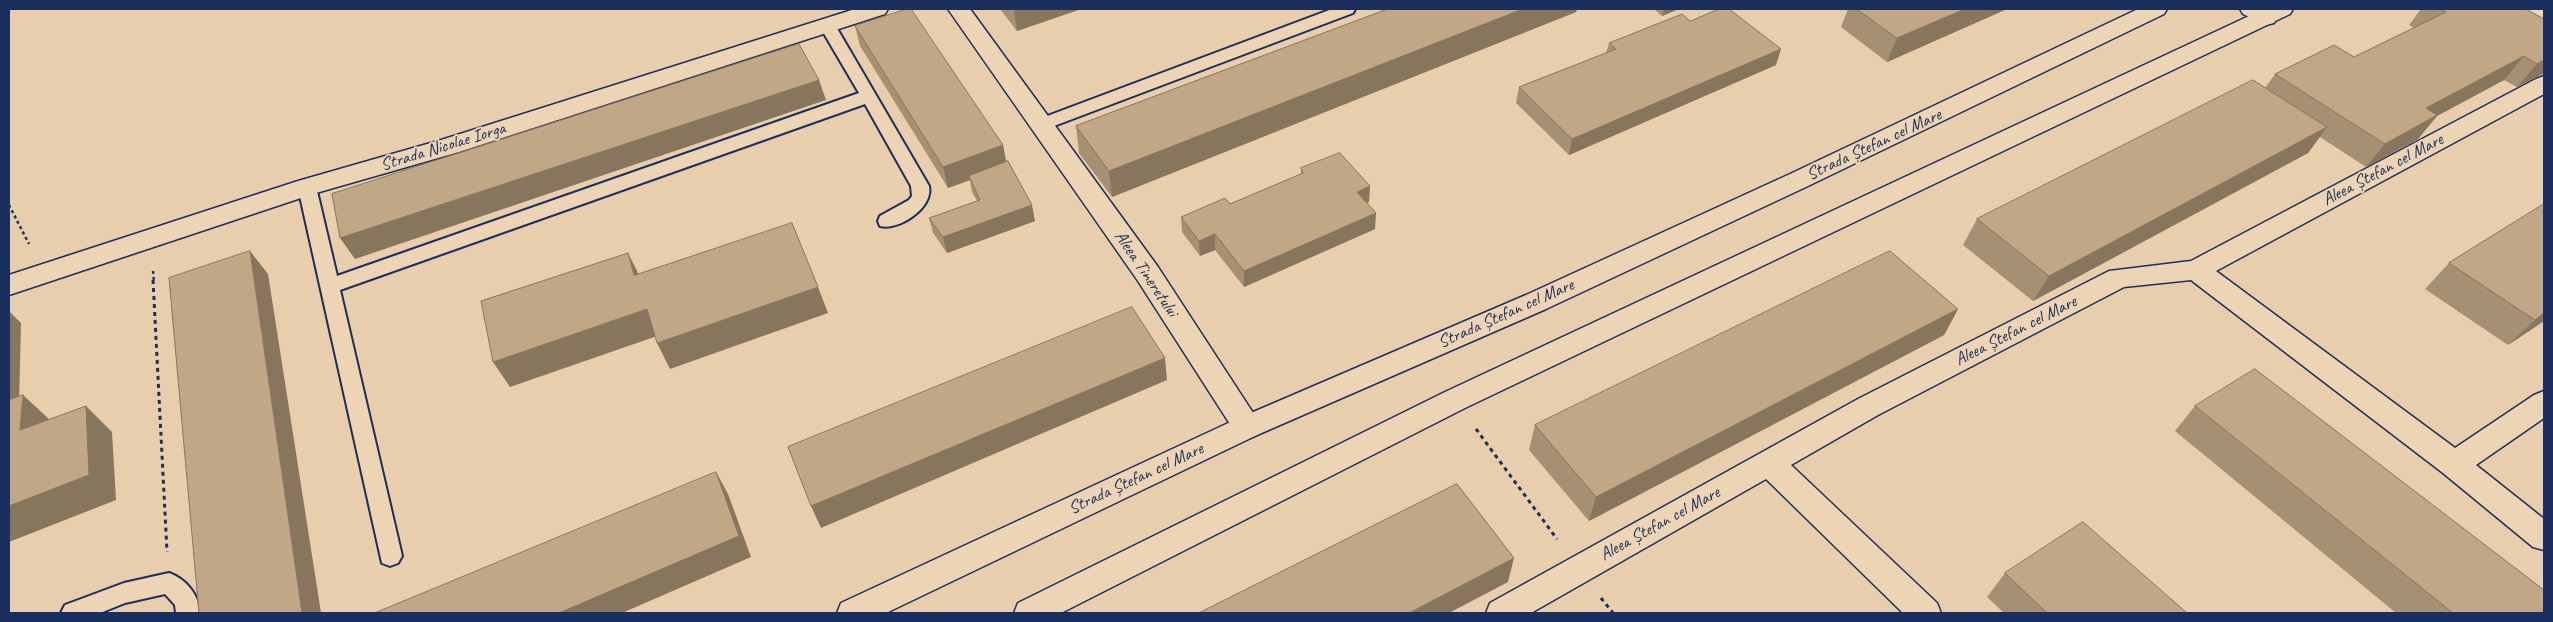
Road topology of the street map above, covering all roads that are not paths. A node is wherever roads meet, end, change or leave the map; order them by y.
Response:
1 (877, 9) edge
2 (959, 9) edge
3 (1347, 9) edge
4 (2156, 9) edge
5 (2528, 9) edge
6 (2266, 12) edge
7 (2544, 18) edge
8 (827, 25) junction
9 (2544, 84) edge
10 (869, 96) junction
11 (1040, 125) junction
12 (308, 187) junction
13 (887, 221) dead end
14 (2196, 270) junction
15 (9, 286) edge
16 (330, 286) junction
17 (2544, 403) edge
18 (1247, 427) junction
19 (1769, 463) junction
20 (2454, 464) junction
21 (2544, 537) edge
22 (390, 556) dead end
23 (73, 613) edge
24 (188, 613) edge
25 (853, 613) edge
26 (1030, 613) edge
27 (1502, 613) edge
28 (1926, 613) edge

1 - 8 street, Strada Nicolae Iorga
2 - 11 street, Aleea Tineretului
3 - 11 lane
4 - 18 street, Strada Ștefan cel Mare
5 - 7 street
6 - 26 street
8 - 10 lane
8 - 12 street, Strada Nicolae Iorga
9 - 14 street, Aleea Ștefan cel Mare
10 - 13 lane
10 - 16 lane
11 - 18 street, Aleea Tineretului
12 - 15 street, Strada Nicolae Iorga
12 - 16 lane
14 - 19 street, Aleea Ștefan cel Mare
14 - 20 street
16 - 22 lane
17 - 20 street
18 - 25 street, Strada Ștefan cel Mare
19 - 27 street, Aleea Ștefan cel Mare
19 - 28 street
20 - 21 street
23 - 24 lane

